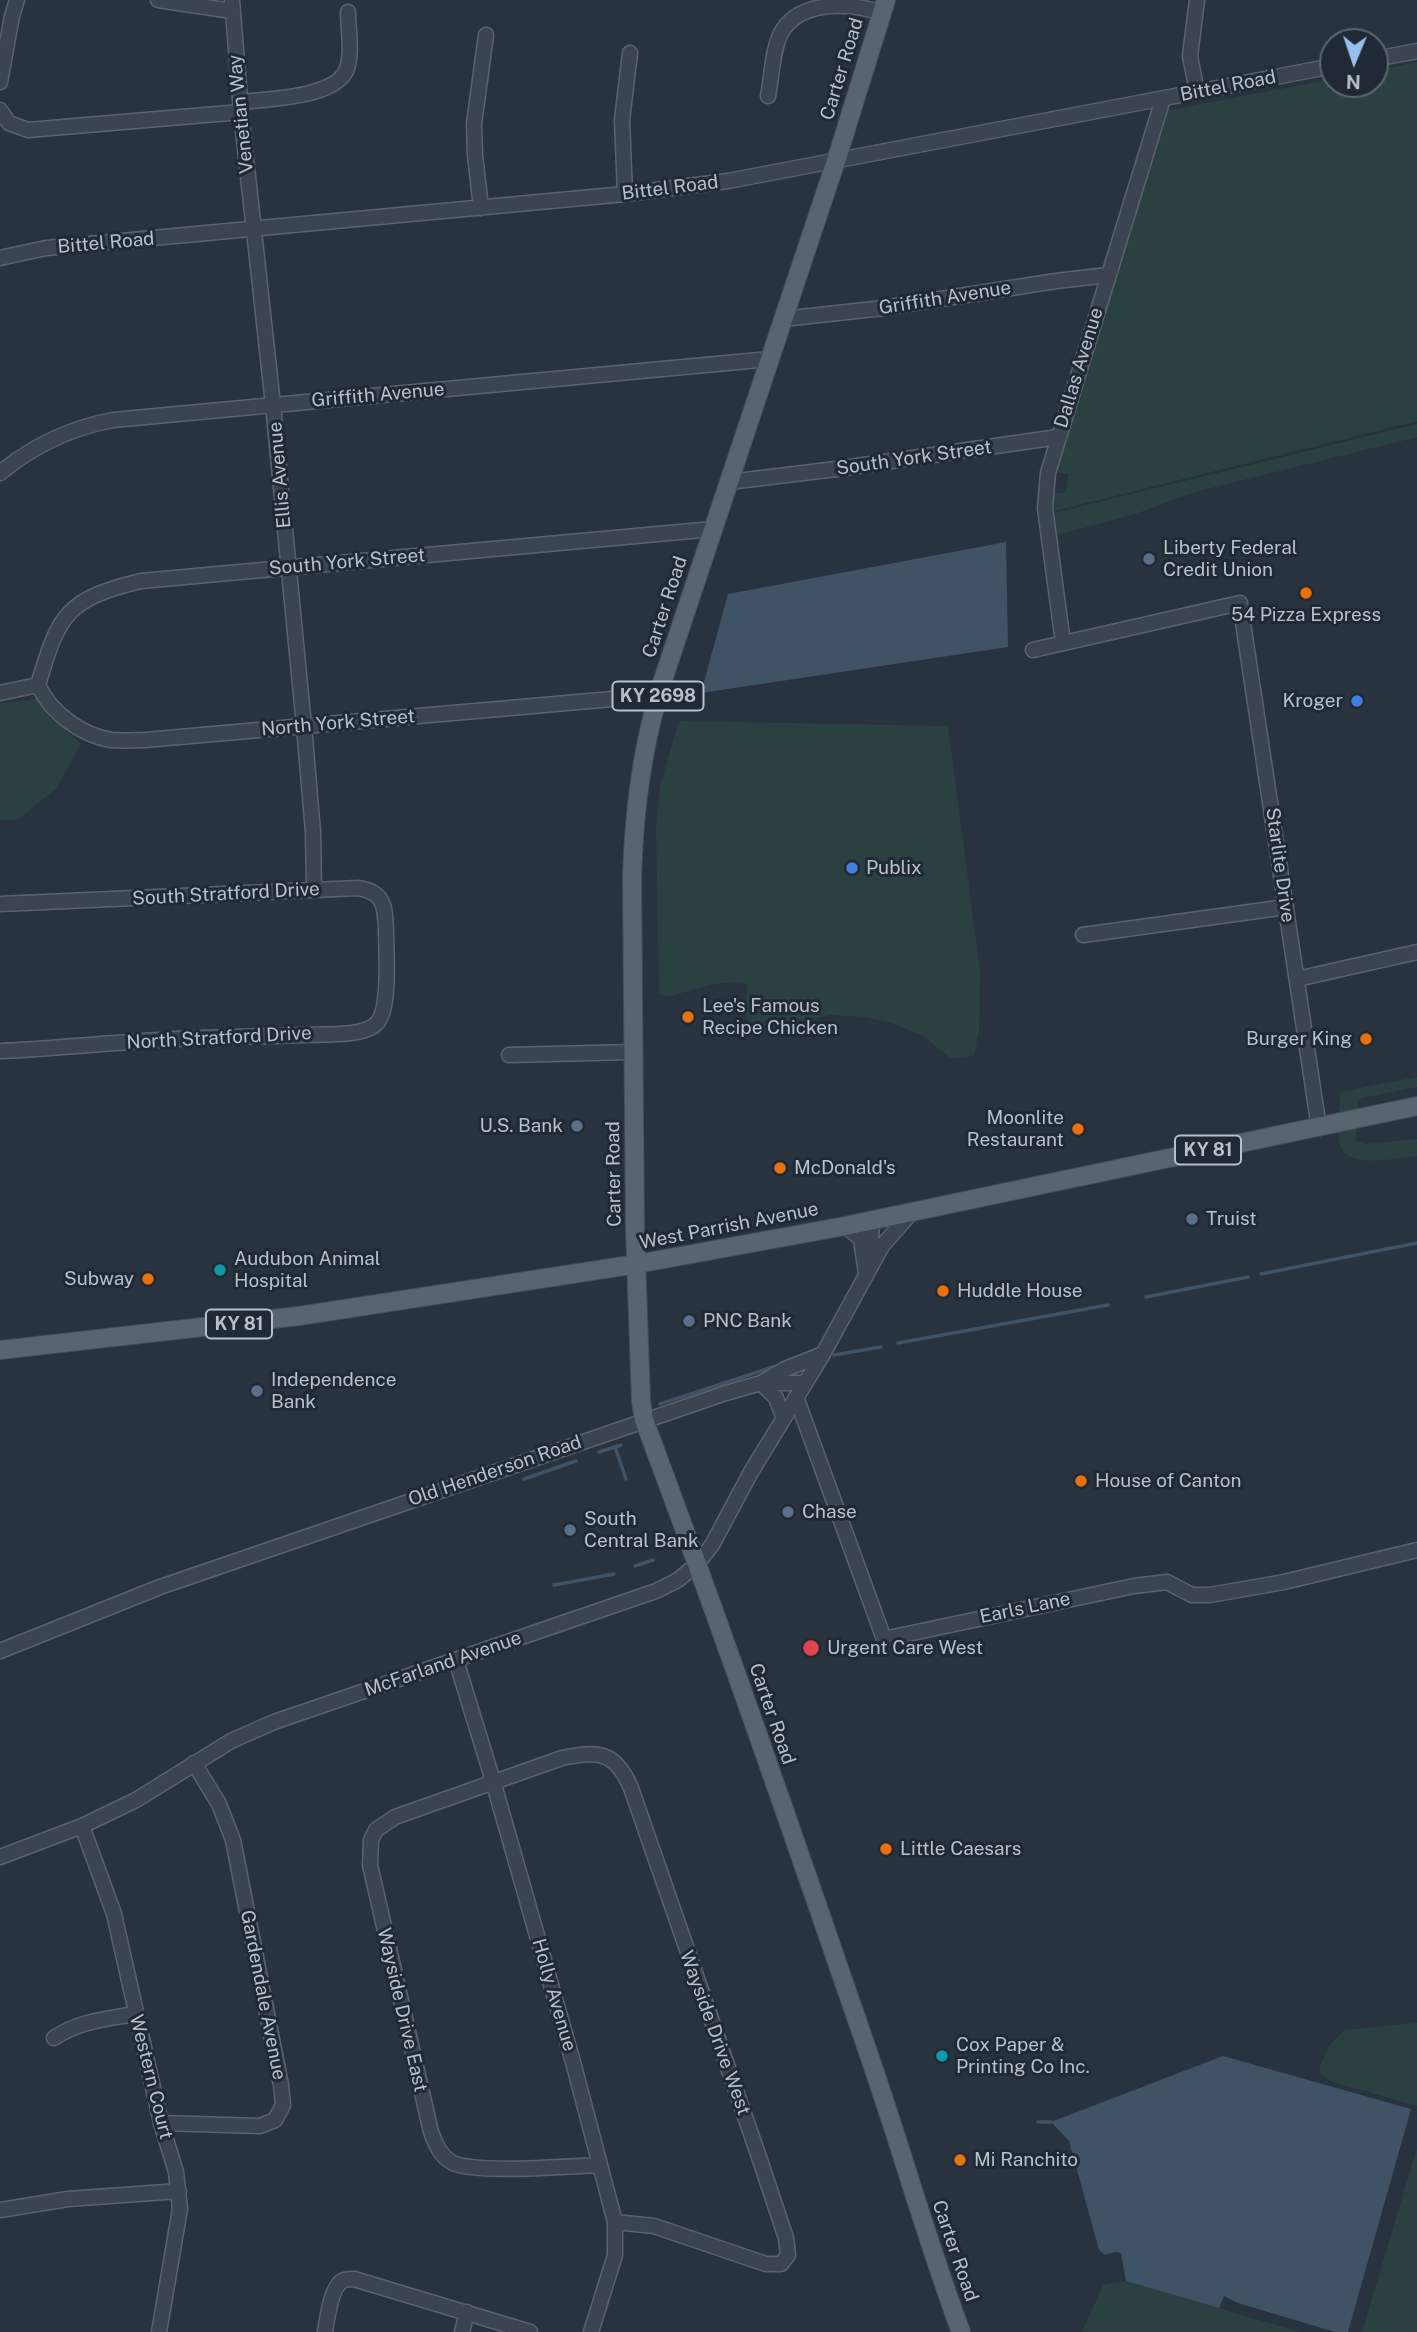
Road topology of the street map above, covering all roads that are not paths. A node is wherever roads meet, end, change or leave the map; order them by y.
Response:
1 (17, 0) edge
2 (158, 0) edge
3 (1196, 0) edge
4 (232, 6) edge
5 (884, 6) edge
6 (348, 12) dead end
7 (486, 35) dead end
8 (1417, 51) edge
9 (630, 53) dead end
10 (1389, 56) edge
11 (1319, 69) edge
12 (0, 82) edge
13 (1197, 92) junction
14 (768, 96) dead end
15 (1163, 99) junction
16 (240, 107) junction
17 (0, 110) edge
18 (835, 161) junction
19 (625, 194) junction
20 (481, 208) junction
21 (253, 229) junction
22 (0, 258) edge
23 (1108, 275) junction
24 (783, 319) junction
25 (769, 359) junction
26 (274, 405) junction
27 (1058, 437) junction
28 (0, 473) edge
29 (729, 482) junction
30 (713, 529) junction
31 (289, 566) junction
32 (1063, 643) junction
33 (1033, 650) dead end
34 (38, 685) junction
35 (0, 693) edge
36 (658, 695) junction
37 (304, 726) junction
38 (314, 890) junction
39 (0, 904) edge
40 (1286, 907) junction
41 (1083, 935) dead end
42 (1417, 952) edge
43 (386, 966) joint
44 (1297, 979) junction
45 (0, 1051) edge
46 (633, 1052) junction
47 (509, 1055) dead end
48 (1417, 1106) edge
49 (1319, 1128) junction
50 (912, 1212) junction
51 (872, 1220) junction
52 (845, 1226) junction
53 (637, 1264) junction
54 (866, 1274) junction
55 (0, 1350) edge
56 (822, 1354) junction
57 (761, 1383) junction
58 (805, 1383) junction
59 (796, 1397) junction
60 (783, 1416) junction
61 (644, 1420) junction
62 (1417, 1550) edge
63 (697, 1564) junction
64 (0, 1651) edge
65 (456, 1660) junction
66 (194, 1763) junction
67 (493, 1781) junction
68 (82, 1826) junction
69 (0, 1857) edge
70 (135, 2014) junction
71 (54, 2038) dead end
72 (161, 2123) junction
73 (600, 2165) junction
74 (180, 2191) junction
75 (0, 2210) edge
76 (615, 2222) junction
77 (467, 2312) junction
78 (159, 2332) edge
79 (325, 2332) edge
80 (462, 2332) edge
81 (530, 2332) edge
82 (591, 2332) edge
83 (961, 2332) edge

1 - 12 street
2 - 4 street
3 - 13 street
4 - 16 street, Venetian Way
5 - 14 street
5 - 18 main road, Carter Road / KY 2698
6 - 16 street
7 - 20 street
8 - 10 street
9 - 19 street
11 - 13 street, Bittel Road
13 - 15 street, Bittel Road
15 - 18 street, Bittel Road
15 - 23 street, Dallas Avenue
16 - 17 street
16 - 21 street, Venetian Way
18 - 19 street, Bittel Road
18 - 24 main road, Carter Road / KY 2698
19 - 20 street, Bittel Road
20 - 21 street, Bittel Road
21 - 22 street, Bittel Road
21 - 26 street, Ellis Avenue
23 - 24 street, Griffith Avenue
23 - 27 street, Dallas Avenue
24 - 25 main road, Carter Road / KY 2698
25 - 26 street, Griffith Avenue
25 - 29 main road, Carter Road / KY 2698
26 - 28 street, Griffith Avenue
26 - 31 street, Ellis Avenue
27 - 29 street, South York Street
27 - 32 street, Dallas Avenue
29 - 30 main road, Carter Road / KY 2698
30 - 31 street, South York Street
30 - 36 main road, Carter Road / KY 2698
31 - 34 street, South York Street
31 - 37 street, Ellis Avenue
32 - 33 street
32 - 40 street, Starlite Drive
34 - 35 street
34 - 37 street, North York Street
36 - 37 street, North York Street
36 - 46 main road, Carter Road / KY 2698
37 - 38 street, Ellis Avenue
38 - 39 street, South Stratford Drive
38 - 43 street, South Stratford Drive
40 - 41 street
40 - 44 street, Starlite Drive
42 - 44 street
43 - 45 street, North Stratford Drive
44 - 49 street, Starlite Drive
46 - 47 street
46 - 53 main road, Carter Road / KY 2698
48 - 49 main road, West Parrish Avenue / KY 81
49 - 50 main road, West Parrish Avenue / KY 81
50 - 51 main road, West Parrish Avenue / KY 81
50 - 54 street
51 - 52 main road, West Parrish Avenue / KY 81
51 - 54 street
52 - 53 main road, West Parrish Avenue / KY 81
52 - 54 street
53 - 55 main road, West Parrish Avenue / KY 81
53 - 61 main road, Carter Road
54 - 56 street
56 - 57 street
56 - 58 street
57 - 58 street, Old Henderson Road
57 - 60 street
57 - 61 street, Old Henderson Road
58 - 59 street, McFarland Avenue
59 - 60 street, McFarland Avenue
59 - 62 street, Earls Lane
60 - 63 street, McFarland Avenue
61 - 63 main road, Carter Road
61 - 64 street, Old Henderson Road
63 - 65 street, McFarland Avenue
63 - 83 main road, Carter Road
65 - 66 street, McFarland Avenue
65 - 67 street, Holly Avenue
66 - 68 street, McFarland Avenue
66 - 72 street, Gardendale Avenue
67 - 73 street, Holly Avenue
67 - 73 street, Wayside Drive East
67 - 76 street, Wayside Drive West
68 - 69 street, McFarland Avenue
68 - 70 street, Western Court
70 - 71 street
70 - 72 street, Western Court
72 - 74 street, Western Court
73 - 76 street, Holly Avenue
74 - 75 street
74 - 78 street, Western Court
76 - 82 street, Holly Avenue
77 - 79 street
77 - 80 street
77 - 81 street

